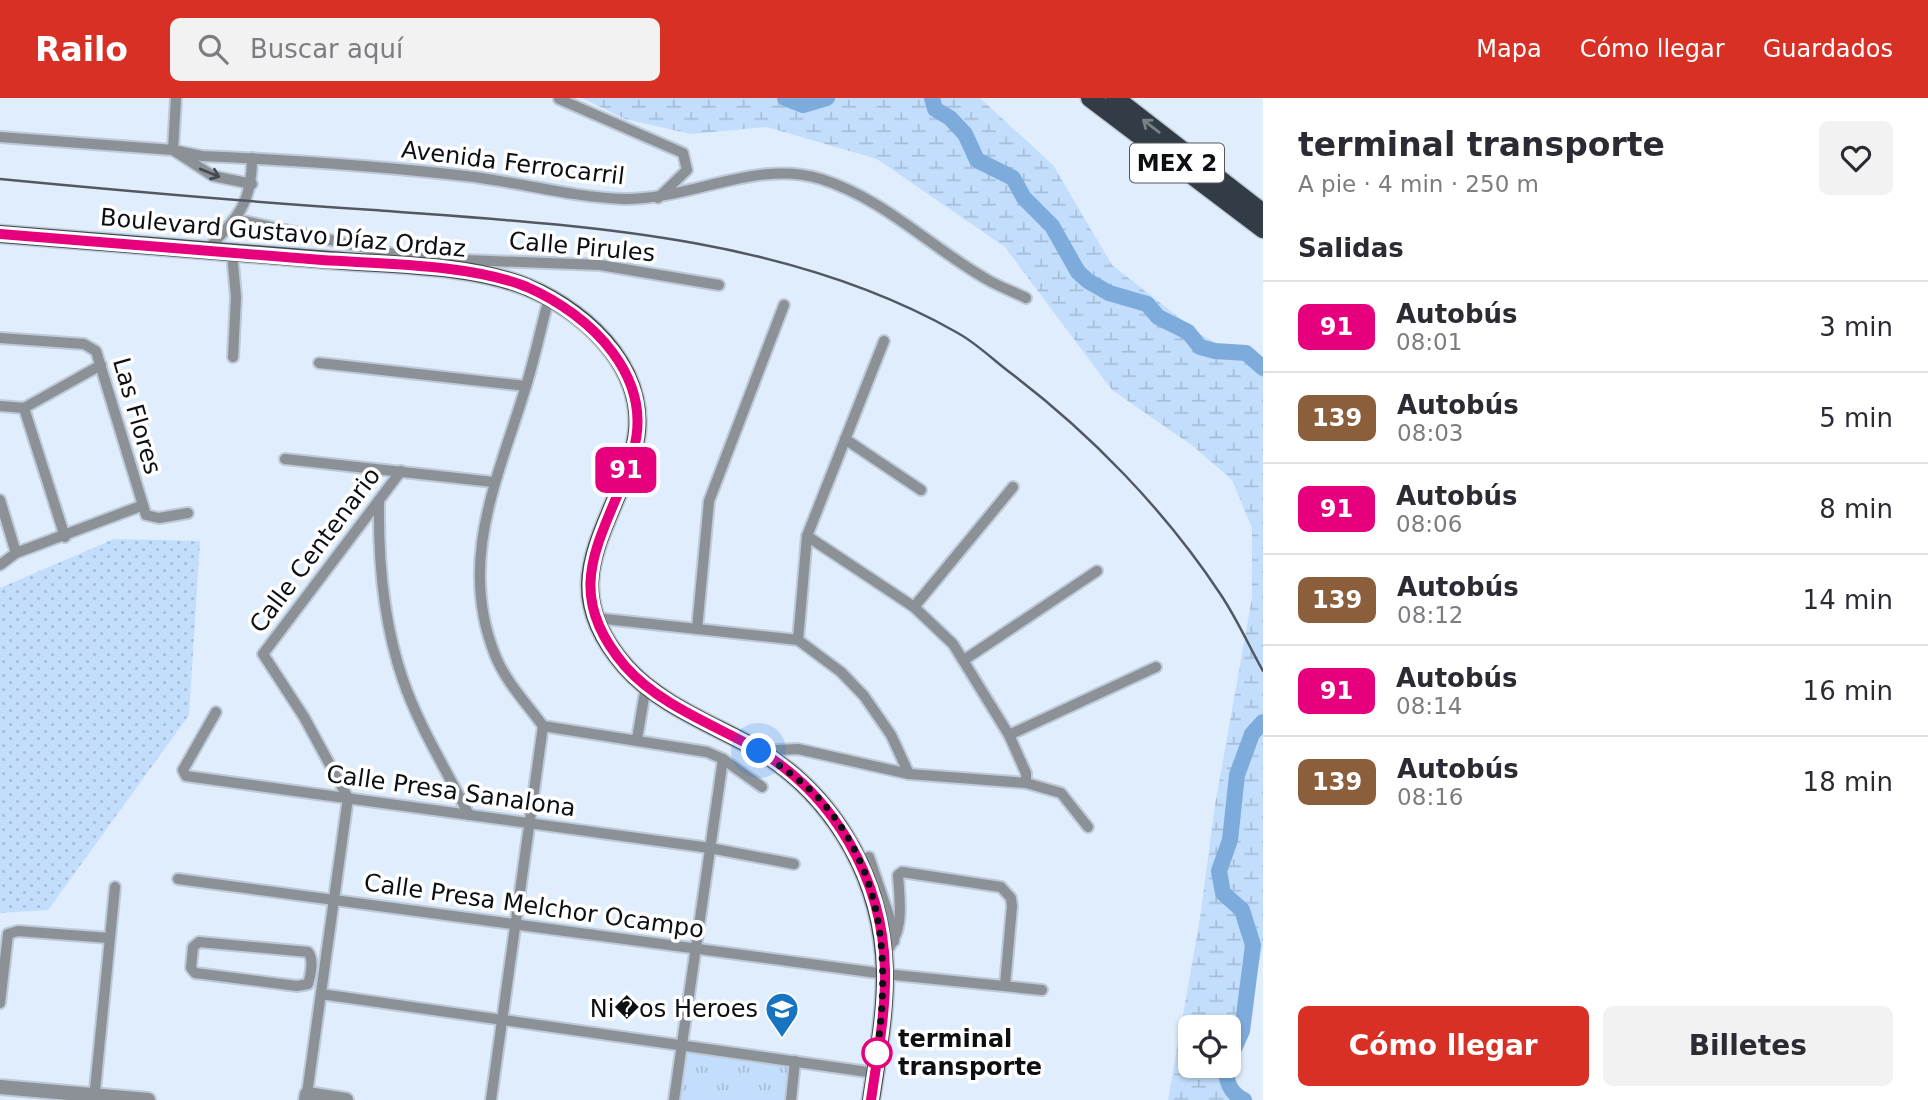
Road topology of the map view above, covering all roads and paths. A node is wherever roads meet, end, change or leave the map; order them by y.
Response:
1 (176, 98) edge
2 (1090, 98) edge
3 (1115, 98) edge
4 (559, 99) edge
5 (0, 137) edge
6 (173, 150) junction
7 (252, 158) junction
8 (252, 184) junction
9 (658, 199) junction
10 (1263, 213) edge
11 (235, 219) junction
12 (1263, 229) edge
13 (0, 234) edge
14 (207, 250) junction
15 (232, 253) junction
16 (412, 262) junction
17 (719, 285) dead end
18 (549, 298) junction
19 (1026, 298) dead end
20 (784, 305) dead end
21 (0, 338) edge
22 (884, 341) dead end
23 (233, 357) dead end
24 (318, 363) dead end
25 (102, 365) junction
26 (526, 386) junction
27 (0, 407) edge
28 (24, 408) junction
29 (845, 439) junction
30 (285, 459) dead end
31 (401, 471) junction
32 (493, 482) junction
33 (1013, 487) dead end
34 (921, 490) dead end
35 (0, 500) edge
36 (379, 500) junction
37 (141, 506) junction
38 (188, 513) dead end
39 (807, 536) junction
40 (65, 537) junction
41 (16, 554) junction
42 (0, 565) edge
43 (1097, 571) dead end
44 (914, 607) junction
45 (596, 618) junction
46 (697, 629) junction
47 (798, 640) junction
48 (964, 660) junction
49 (1156, 667) dead end
50 (646, 686) junction
51 (216, 712) dead end
52 (543, 726) junction
53 (1009, 735) junction
54 (636, 739) junction
55 (759, 751) junction
56 (723, 759) junction
57 (909, 774) junction
58 (1026, 783) junction
59 (762, 787) dead end
60 (348, 798) junction
61 (469, 815) junction
62 (530, 823) junction
63 (1088, 827) dead end
64 (710, 848) junction
65 (794, 864) dead end
66 (178, 879) dead end
67 (115, 887) dead end
68 (334, 900) junction
69 (516, 925) junction
70 (109, 937) junction
71 (696, 949) junction
72 (889, 949) junction
73 (310, 970) junction
74 (324, 972) junction
75 (885, 974) junction
76 (1005, 985) junction
77 (1042, 990) dead end
78 (321, 994) junction
79 (0, 1003) edge
80 (502, 1020) junction
81 (682, 1045) junction
82 (795, 1061) junction
83 (875, 1073) junction
84 (0, 1087) edge
85 (306, 1097) edge
86 (94, 1098) edge
87 (148, 1100) edge
88 (345, 1100) edge
89 (491, 1100) edge
90 (674, 1100) edge
91 (791, 1100) edge
92 (871, 1100) edge

1 - 6 street
2 - 12 highway, MEX 2
10 -> 3 highway, MEX 2
4 - 9 street
5 - 6 street, Avenida Ferrocarril
6 - 7 street, Avenida Ferrocarril
6 -> 8 street
7 - 8 street
7 - 9 street, Avenida Ferrocarril
8 - 11 street
9 - 19 street, Avenida Ferrocarril
11 - 14 street
11 - 16 street, Calle Pirules
13 - 14 main road, Boulevard Gustavo Díaz Ordaz
14 - 15 main road, Boulevard Gustavo Díaz Ordaz
15 - 16 main road, Boulevard Gustavo Díaz Ordaz
15 - 23 street
16 - 17 street, Calle Pirules
16 - 18 main road, Boulevard Gustavo Díaz Ordaz
18 - 26 street
18 - 45 main road, Boulevard Gustavo Díaz Ordaz
20 - 46 street
21 - 25 street, Las Flores
22 - 29 street
24 - 26 street
25 - 28 street
25 - 37 street, Las Flores
26 - 32 street
27 - 28 street
28 - 40 street
29 - 34 street
29 - 39 street
30 - 31 street
31 - 32 street
31 - 36 street, Calle Centenario
32 - 52 street
33 - 44 street
35 - 41 street
36 - 60 street, Calle Centenario
36 - 61 street
37 - 38 street
37 - 40 street
39 - 44 street
39 - 47 street
40 - 41 street
41 - 42 street
43 - 48 street
44 - 48 street
45 - 46 street
45 - 50 main road, Boulevard Gustavo Díaz Ordaz
46 - 47 street
47 - 57 street
48 - 53 street
49 - 53 street
50 - 54 street
50 - 55 main road, Boulevard Gustavo Díaz Ordaz
51 - 60 street, Calle Presa Sanalona
52 - 54 street
52 - 62 street
53 - 58 street
54 - 56 street
55 - 57 street
55 - 72 main road, Boulevard Gustavo Díaz Ordaz
56 - 59 street
56 - 64 street
57 - 58 street
58 - 63 street
60 - 61 street, Calle Presa Sanalona
60 - 68 street
61 - 62 street, Calle Presa Sanalona
62 - 64 street, Calle Presa Sanalona
62 - 69 street
64 - 65 street, Calle Presa Sanalona
64 - 71 street
66 - 68 street, Calle Presa Melchor Ocampo
67 - 70 street
68 - 69 street, Calle Presa Melchor Ocampo
68 - 74 street
69 - 71 street, Calle Presa Melchor Ocampo
69 - 80 street
70 - 79 street
70 - 86 street
71 - 75 street, Calle Presa Melchor Ocampo
71 - 81 street
72 - 75 main road, Boulevard Gustavo Díaz Ordaz
72 - 76 street
73 - 73 street
73 - 74 street
74 - 78 street
75 - 76 street, Calle Presa Melchor Ocampo
75 - 83 main road, Boulevard Gustavo Díaz Ordaz
76 - 77 street, Calle Presa Melchor Ocampo
78 - 80 street
78 - 85 street
80 - 81 street
80 - 89 street
81 - 82 street
81 - 90 street
82 - 83 street
82 - 91 street
83 - 92 main road, Boulevard Gustavo Díaz Ordaz
84 - 86 street
85 - 88 street
86 - 87 street

